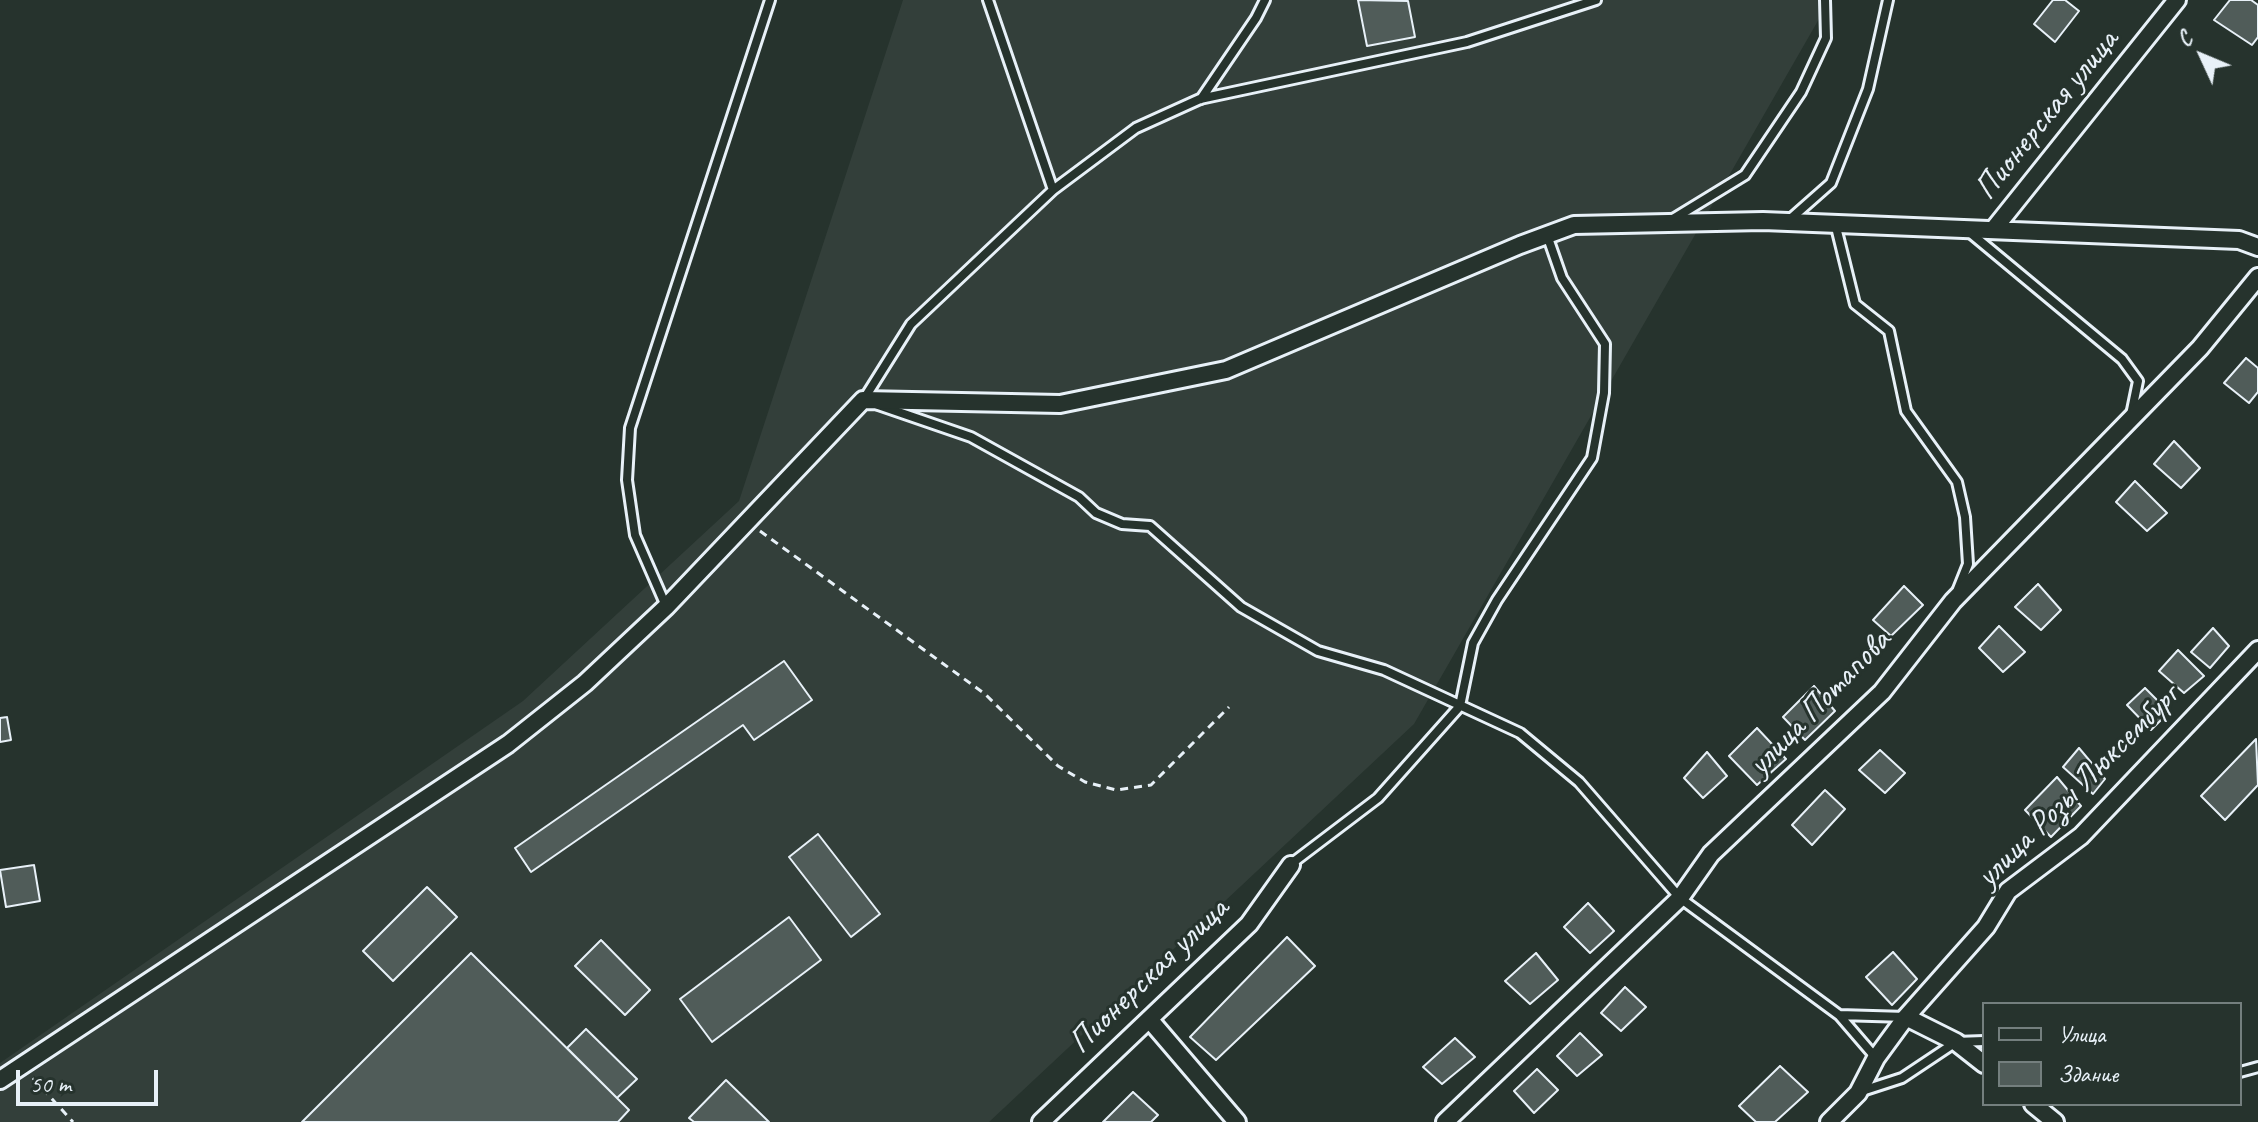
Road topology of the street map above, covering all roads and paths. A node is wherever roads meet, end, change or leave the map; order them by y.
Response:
1 (770, 0) edge
2 (988, 0) edge
3 (1265, 0) edge
4 (1596, 0) edge
5 (1825, 0) edge
6 (1888, 0) edge
7 (2177, 0) edge
8 (1200, 99) junction
9 (1053, 190) junction
10 (1787, 222) junction
11 (1666, 223) junction
12 (1835, 223) junction
13 (1965, 228) junction
14 (1993, 230) junction
15 (1547, 235) junction
16 (2258, 247) edge
17 (2258, 277) edge
18 (863, 400) junction
19 (2130, 419) junction
20 (747, 522) junction
21 (1953, 601) junction
22 (666, 607) junction
23 (2258, 650) edge
24 (1460, 706) junction
25 (1229, 707) dead end
26 (1291, 865) joint
27 (1680, 898) junction
28 (1839, 1015) junction
29 (1906, 1017) junction
30 (1149, 1019) junction
31 (1982, 1041) edge
32 (1956, 1042) junction
33 (1876, 1058) junction
34 (1982, 1062) edge
35 (22, 1066) junction
36 (0, 1080) edge
37 (1858, 1093) junction
38 (2035, 1106) edge
39 (73, 1122) edge
40 (1041, 1122) edge
41 (1237, 1122) edge
42 (1445, 1122) edge
43 (1829, 1122) edge
44 (2055, 1122) edge

1 - 22 lane
2 - 9 lane
3 - 8 lane
4 - 8 lane
5 - 11 lane
6 - 10 lane
7 - 14 street, Пионерская улица
8 - 9 lane
9 - 18 lane
10 - 11 street
10 - 12 street
11 - 15 street
12 - 13 street
12 - 21 lane
13 - 14 street
13 - 19 lane
14 - 16 street
15 - 18 street
15 - 24 lane
17 - 19 street, улица Потапова
18 - 20 street
18 - 24 lane
19 - 21 street, улица Потапова
20 - 22 street
20 - 25 path
21 - 27 street, улица Потапова
22 - 35 street
23 - 29 street, улица Розы Люксембург
24 - 26 lane
24 - 27 lane
26 - 30 street, Пионерская улица
27 - 28 lane
27 - 42 street, улица Потапова
28 - 29 lane
28 - 33 lane
29 - 32 street
29 - 33 street, улица Розы Люксембург
30 - 40 street, Пионерская улица
30 - 41 street
31 - 32 lane
32 - 34 street
32 - 37 lane
33 - 37 street, улица Розы Люксембург
35 - 36 street
35 - 39 path
37 - 43 street, улица Розы Люксембург
38 - 44 street

